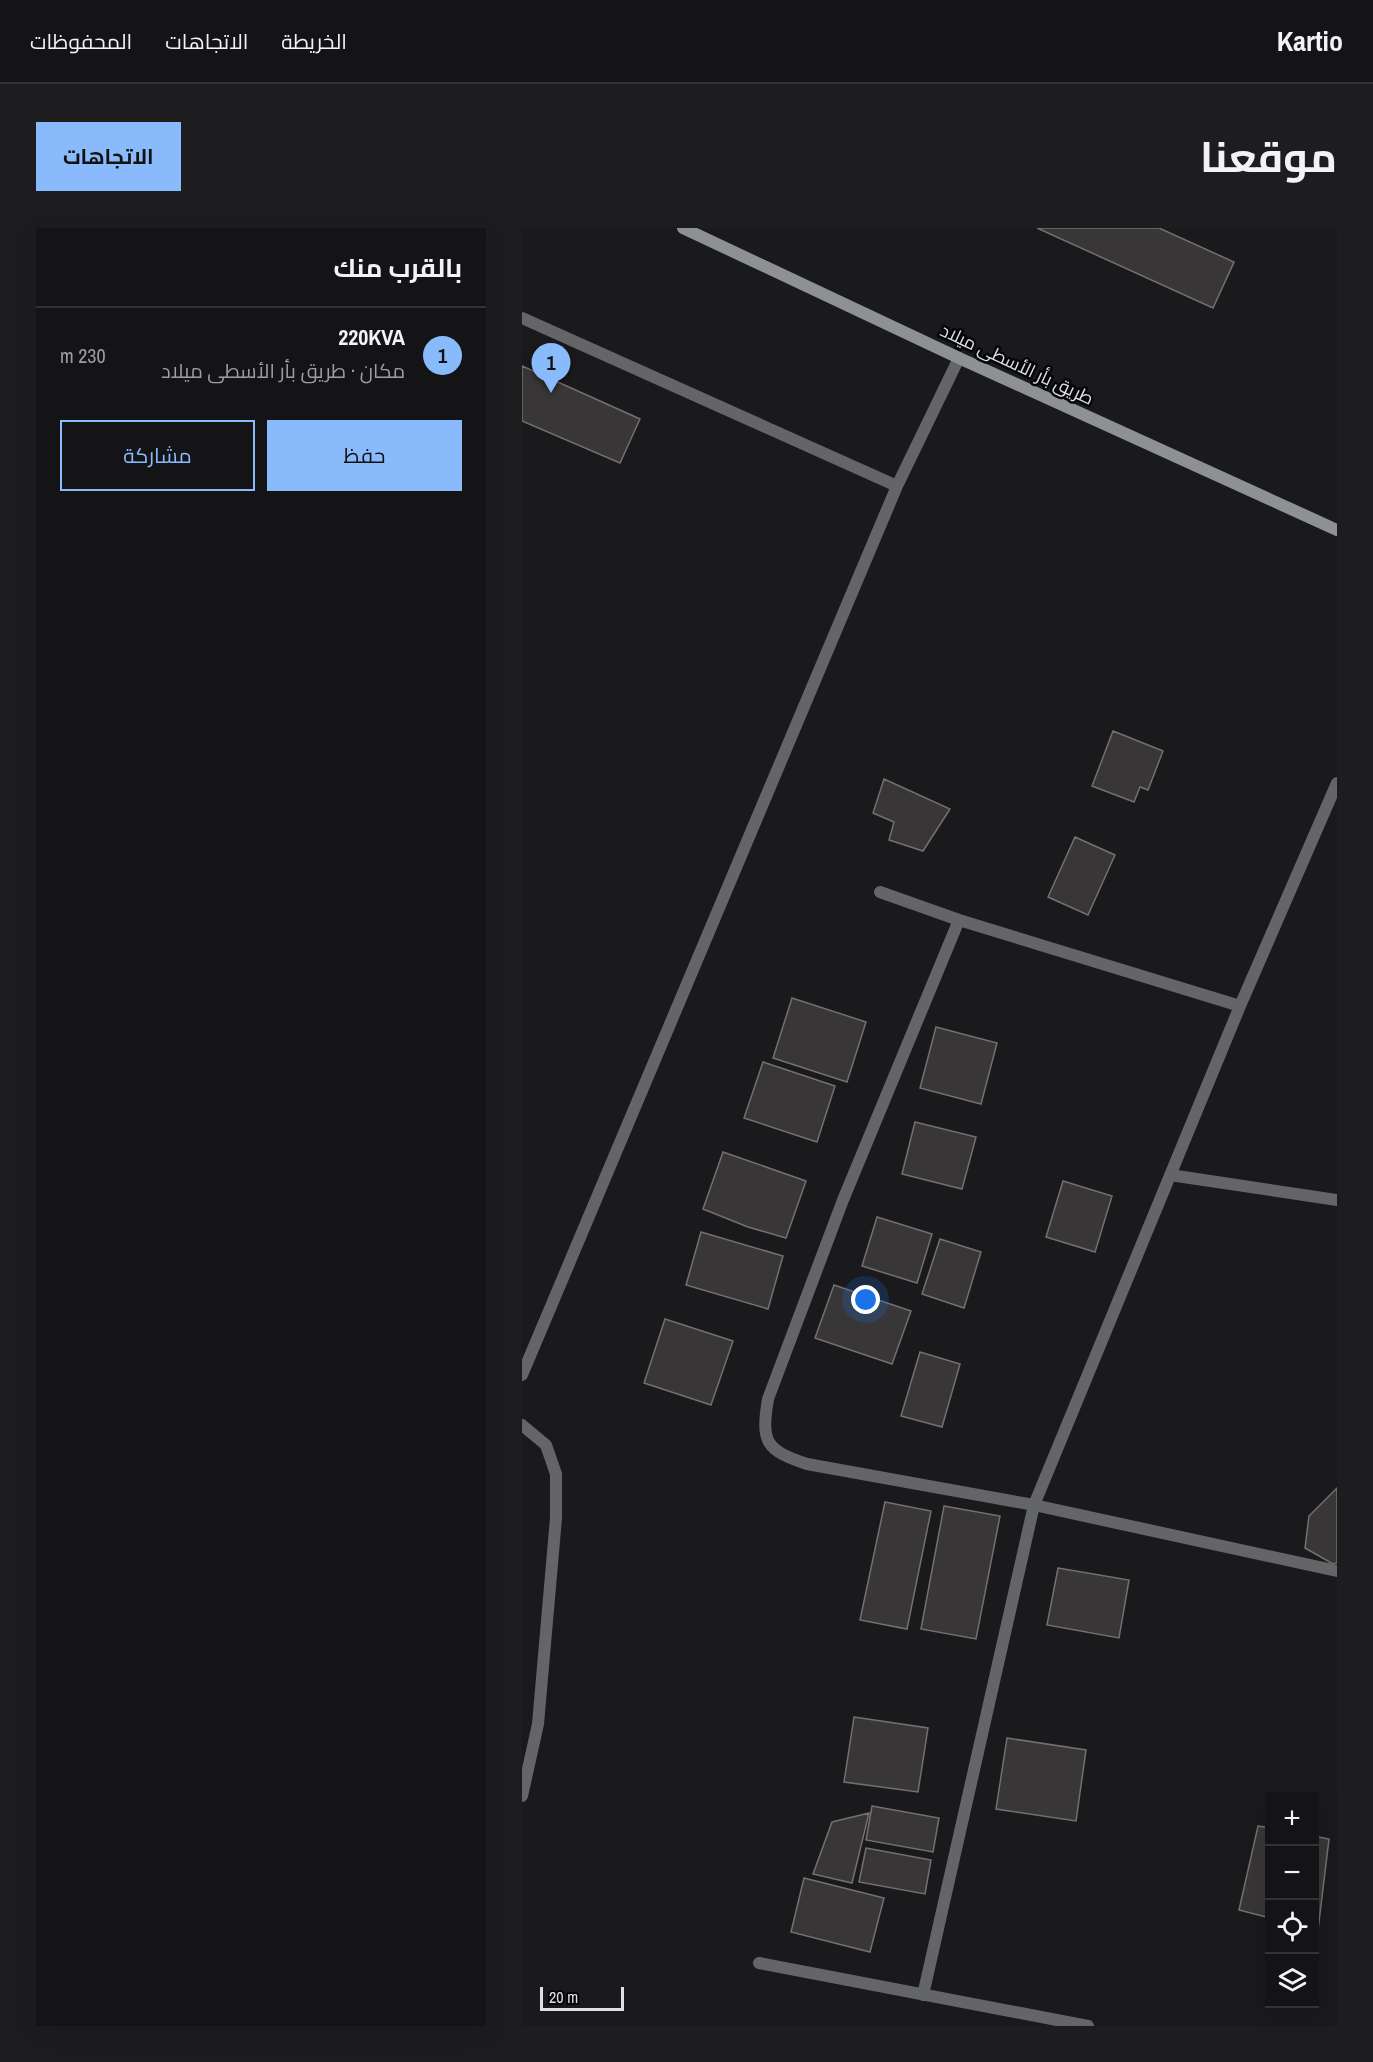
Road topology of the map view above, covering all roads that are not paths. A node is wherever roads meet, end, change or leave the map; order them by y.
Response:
1 (683, 228) edge
2 (522, 318) edge
3 (959, 358) junction
4 (897, 486) junction
5 (1337, 530) edge
6 (1337, 783) edge
7 (880, 891) dead end
8 (959, 920) junction
9 (1240, 1006) junction
10 (1170, 1175) junction
11 (1337, 1200) edge
12 (522, 1375) edge
13 (522, 1425) edge
14 (1034, 1505) junction
15 (1337, 1571) edge
16 (522, 1796) edge
17 (759, 1963) dead end
18 (923, 1995) junction
19 (1088, 2026) edge

1 - 3 main road, طريق بأر الأسطى ميلاد
2 - 4 street
3 - 4 street
3 - 5 main road, طريق بأر الأسطى ميلاد
4 - 12 street
6 - 9 street
7 - 8 street
8 - 9 street
8 - 14 street
9 - 10 street
10 - 11 street
10 - 14 street
13 - 16 street
14 - 15 street
14 - 18 street
17 - 18 street
18 - 19 street

